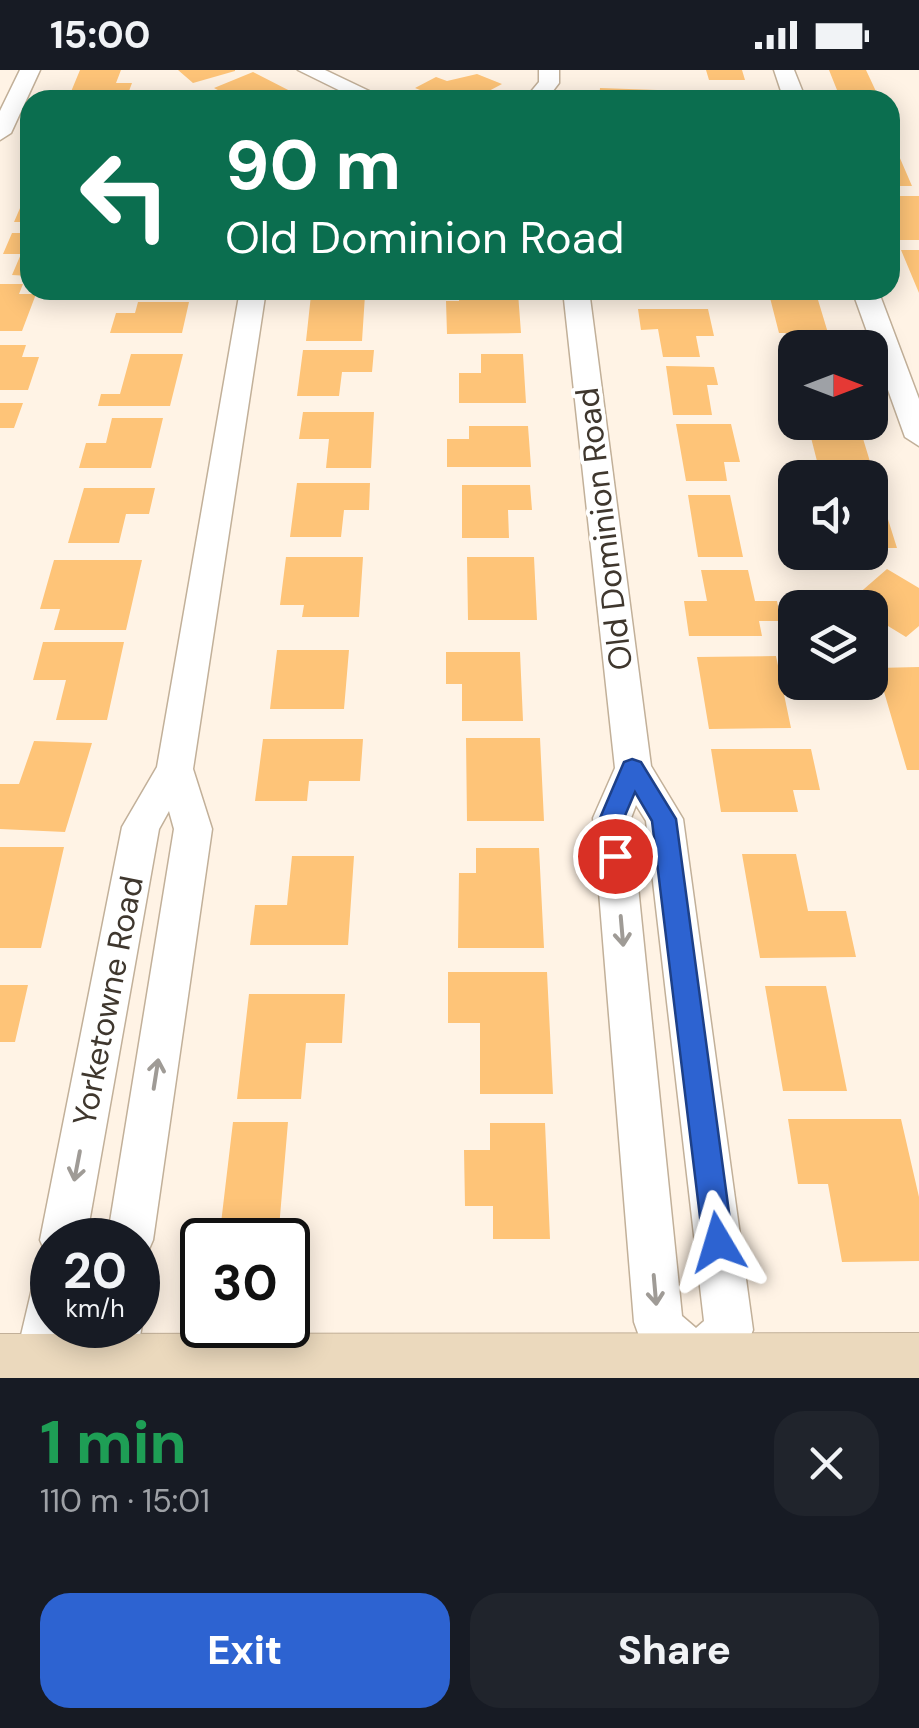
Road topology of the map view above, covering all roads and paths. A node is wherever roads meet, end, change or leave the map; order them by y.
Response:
1 (308, 70) edge
2 (337, 90) edge
3 (20, 91) edge
4 (0, 133) edge
5 (252, 300) edge
6 (577, 300) edge
7 (869, 300) edge
8 (919, 437) edge
9 (632, 768) junction
10 (174, 769) junction
11 (67, 1218) edge
12 (133, 1218) edge
13 (30, 1344) edge
14 (110, 1348) edge
15 (128, 1348) edge
16 (919, 1368) edge
17 (19, 1369) edge
18 (700, 1369) edge
19 (468, 1372) edge

1 - 2 street
3 - 4 street
5 - 10 street, Yorketowne Road
6 - 9 street, Old Dominion Road
7 - 8 street
9 - 18 street, Old Dominion Road
9 -> 18 street, Old Dominion Road
10 -> 11 street, Yorketowne Road
12 -> 10 street, Yorketowne Road
13 - 17 street
14 - 17 main road
15 - 19 main road
16 - 18 main road
18 - 19 main road

